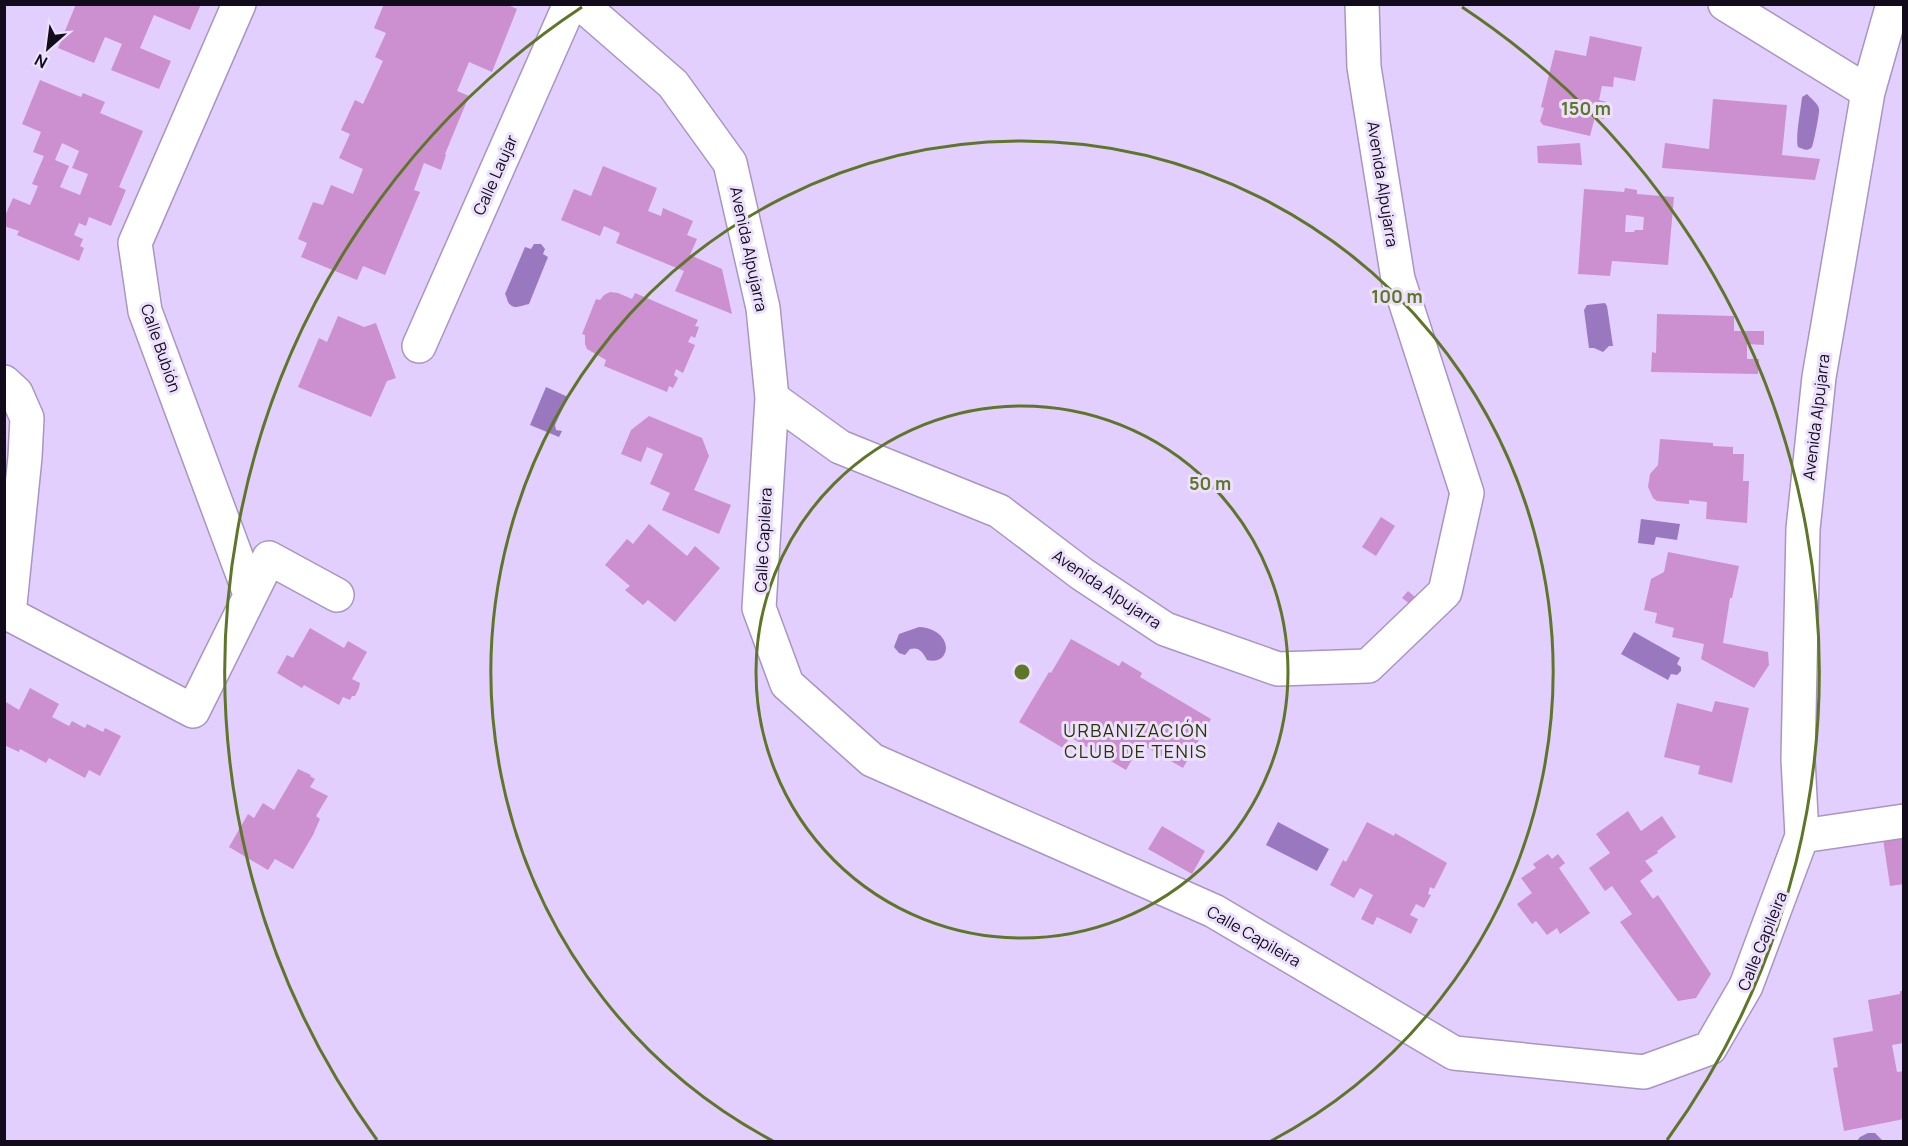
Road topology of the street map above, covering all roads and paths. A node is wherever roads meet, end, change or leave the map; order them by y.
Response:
1 (240, 4) edge
2 (570, 4) edge
3 (580, 4) edge
4 (1362, 4) edge
5 (1725, 4) edge
6 (1893, 4) edge
7 (1868, 92) junction
8 (419, 346) dead end
9 (4, 382) edge
10 (772, 398) junction
11 (250, 594) junction
12 (337, 595) dead end
13 (1904, 821) edge
14 (1802, 836) junction

1 - 11 street, Calle Bubión
2 - 8 street, Calle Laujar
3 - 10 street, Avenida Alpujarra
4 - 10 street, Avenida Alpujarra
5 - 7 street
6 - 7 street, Avenida Alpujarra
7 - 14 street, Avenida Alpujarra
9 - 11 street
10 - 14 street, Calle Capileira
11 - 12 street
13 - 14 street

